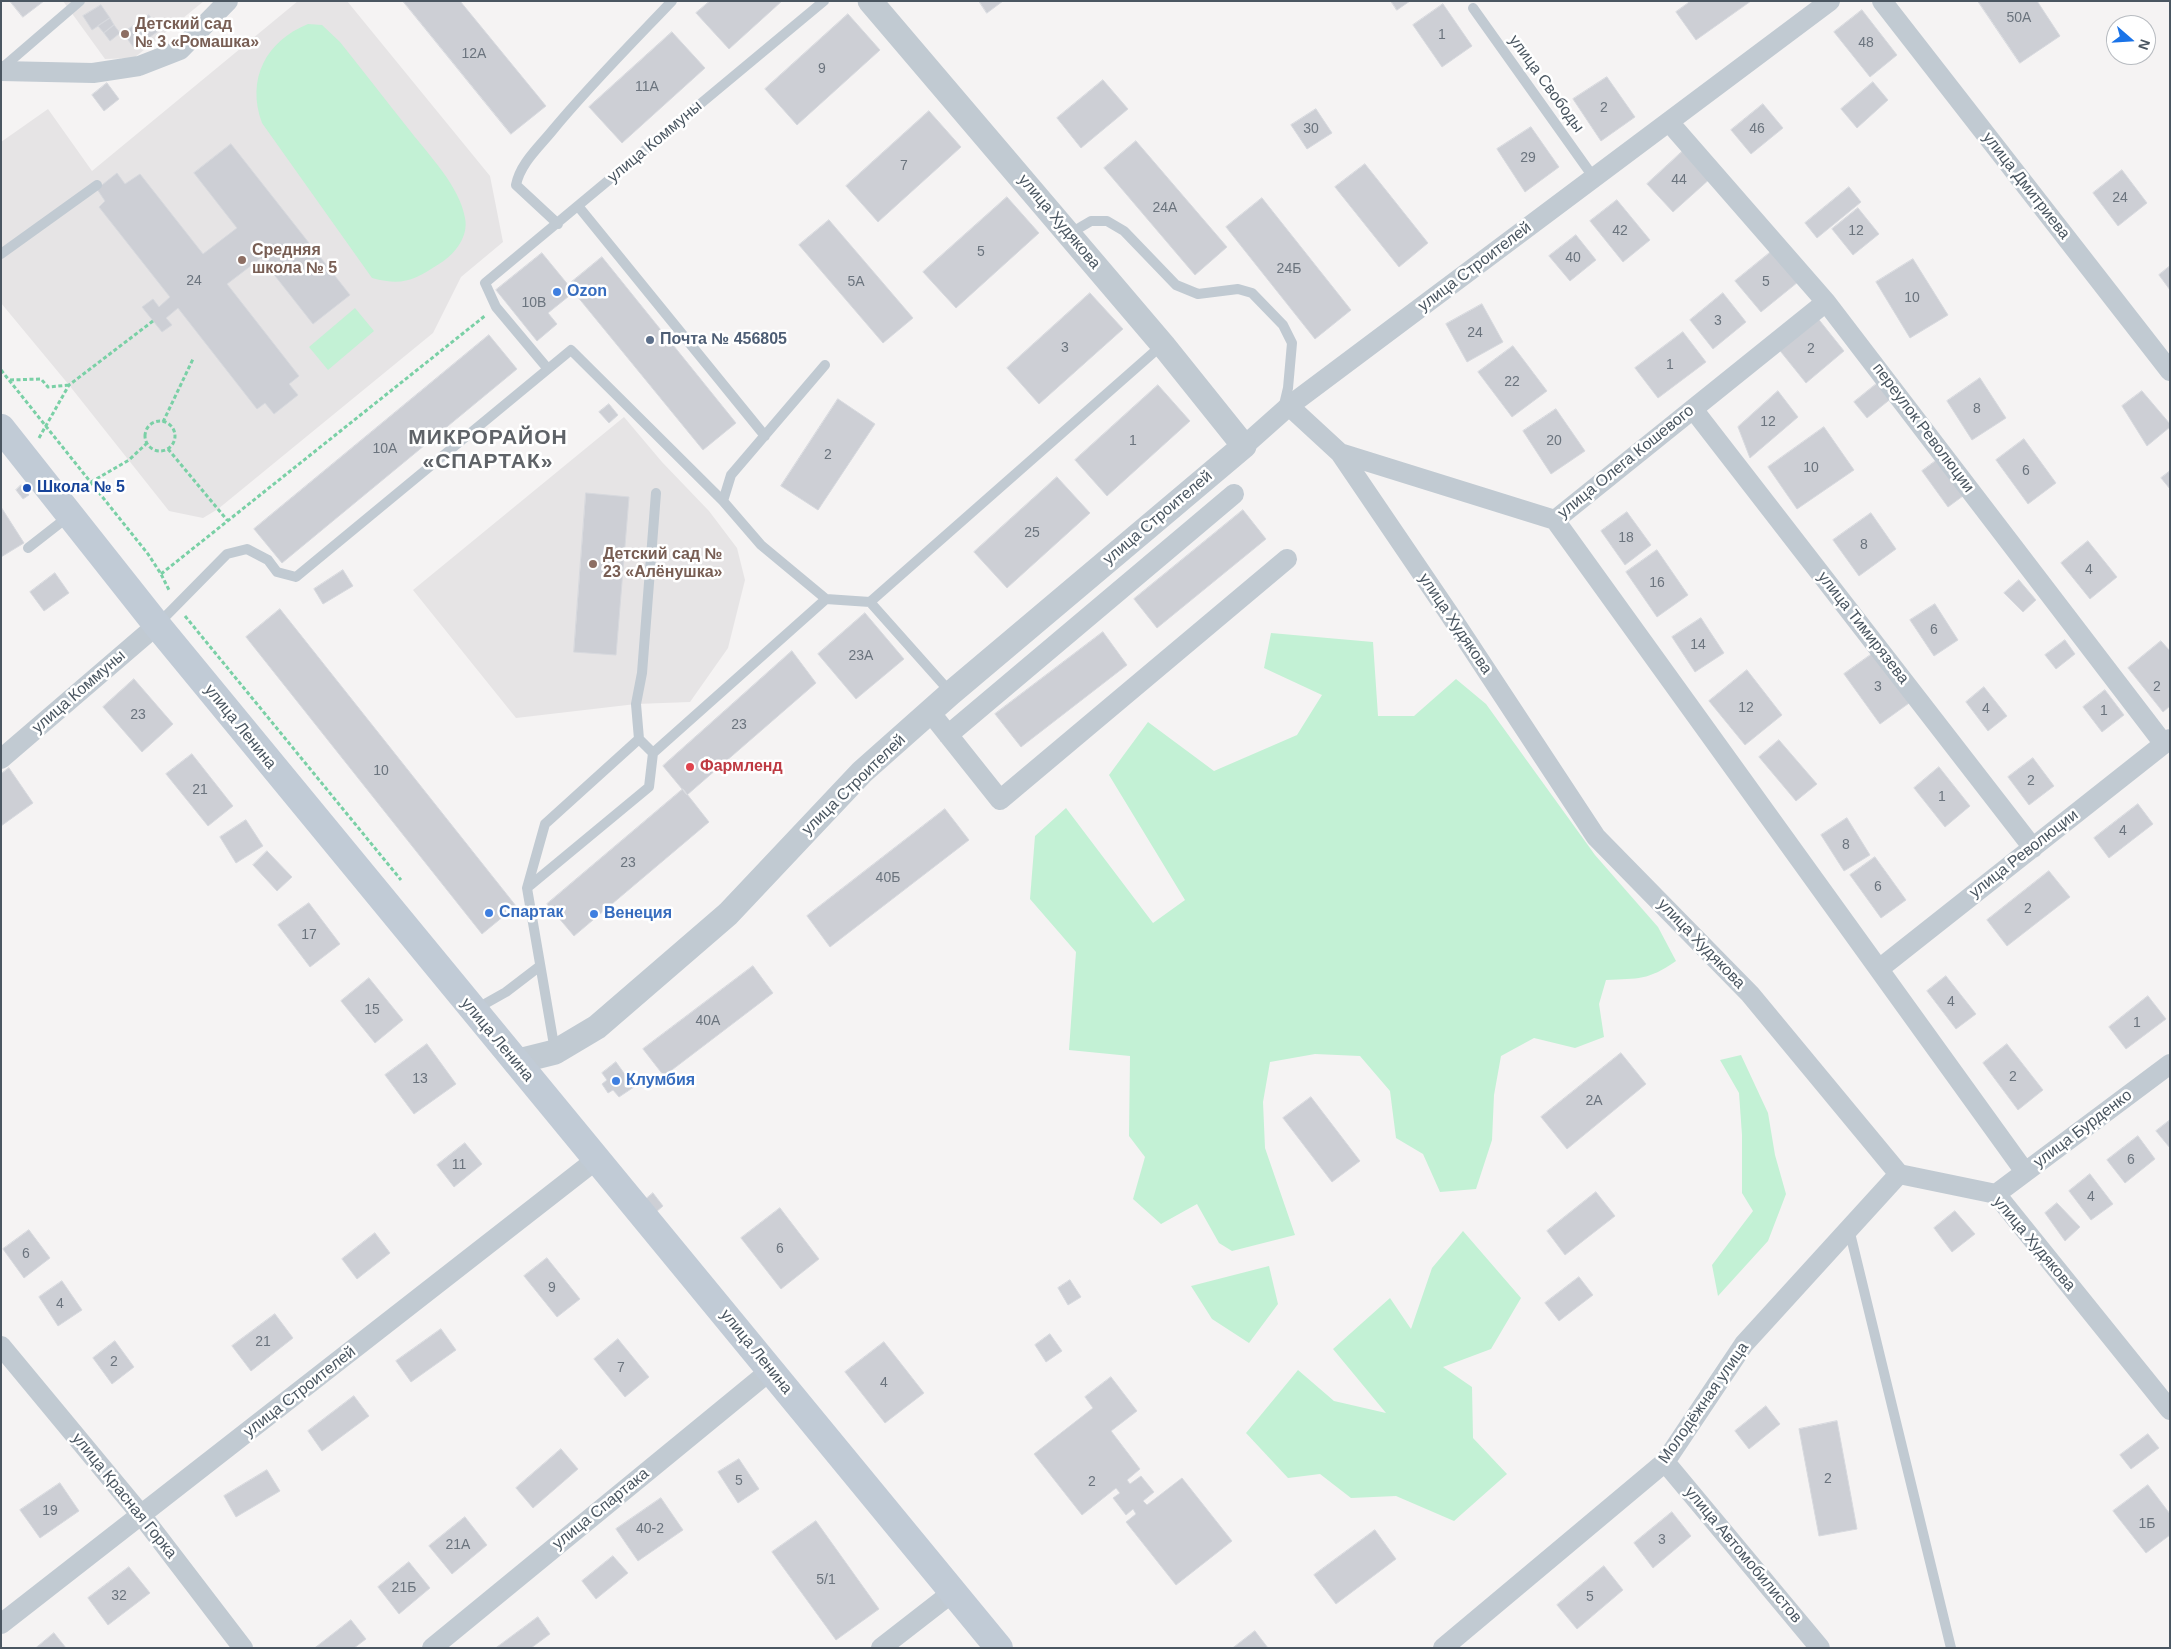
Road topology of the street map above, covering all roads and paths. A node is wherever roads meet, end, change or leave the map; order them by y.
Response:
1 (80, 1) edge
2 (228, 1) edge
3 (672, 1) edge
4 (824, 1) edge
5 (870, 1) edge
6 (1830, 1) edge
7 (1882, 1) edge
8 (1473, 8) dead end
9 (1, 70) edge
10 (1669, 122) junction
11 (1594, 178) junction
12 (97, 185) dead end
13 (578, 206) junction
14 (558, 224) junction
15 (1069, 234) junction
16 (1, 254) edge
17 (1826, 302) junction
18 (496, 307) junction
19 (153, 321) dead end
20 (1163, 345) junction
21 (193, 359) dead end
22 (825, 365) dead end
23 (548, 369) junction
24 (1, 370) edge
25 (2170, 371) edge
26 (9, 380) junction
27 (69, 385) junction
28 (1285, 409) junction
29 (1693, 409) junction
30 (163, 422) junction
31 (45, 426) junction
32 (1, 428) edge
33 (765, 436) junction
34 (146, 444) junction
35 (35, 446) dead end
36 (1244, 446) junction
37 (168, 449) junction
38 (1340, 453) junction
39 (91, 482) junction
40 (656, 493) dead end
41 (1234, 494) dead end
42 (723, 500) junction
43 (70, 516) junction
44 (227, 520) junction
45 (1554, 520) junction
46 (28, 548) dead end
47 (1287, 558) dead end
48 (161, 574) junction
49 (826, 599) junction
50 (870, 602) junction
51 (176, 605) junction
52 (157, 625) junction
53 (951, 693) junction
54 (930, 712) junction
55 (948, 735) junction
56 (639, 739) junction
57 (2167, 742) edge
58 (653, 753) junction
59 (1, 759) edge
60 (2033, 848) junction
61 (405, 886) dead end
62 (527, 888) junction
63 (540, 966) junction
64 (1879, 969) junction
65 (473, 1011) junction
66 (555, 1052) junction
67 (515, 1062) junction
68 (2170, 1064) edge
69 (597, 1159) junction
70 (2025, 1172) junction
71 (1899, 1174) junction
72 (1996, 1194) junction
73 (1849, 1229) junction
74 (1, 1346) edge
75 (771, 1370) junction
76 (2170, 1410) edge
77 (1665, 1462) junction
78 (142, 1516) junction
79 (953, 1592) junction
80 (1, 1624) edge
81 (243, 1648) edge
82 (432, 1648) edge
83 (881, 1648) edge
84 (999, 1648) edge
85 (1442, 1648) edge
86 (1820, 1648) edge
87 (1951, 1648) edge

1 - 9 lane
2 - 9 street
3 - 14 lane
4 - 13 lane, улица Коммуны
5 - 15 street, улица Худякова
6 - 10 street, улица Строителей
7 - 25 street, улица Дмитриева
8 - 11 lane, улица Свободы
10 - 11 street, улица Строителей
10 - 17 street, переулок Революции
11 - 28 street, улица Строителей
12 - 16 lane
13 - 14 lane, улица Коммуны
13 - 33 lane
14 - 18 lane, улица Коммуны
15 - 20 street, улица Худякова
15 - 28 lane
17 - 29 street, улица Олега Кошевого
17 - 57 street, переулок Революции
18 - 23 lane
18 - 44 path
19 - 27 path
20 - 36 street, улица Худякова
20 - 50 lane
21 - 30 path
22 - 33 lane
23 - 42 lane
23 - 51 lane
24 - 26 path
26 - 27 path
26 - 31 path
27 - 31 path
28 - 36 street, улица Строителей
28 - 38 street, улица Худякова
29 - 45 street, улица Олега Кошевого
29 - 60 street, улица Тимирязева
30 - 34 path
30 - 37 path
31 - 35 path
31 - 39 path
32 - 43 main road, улица Ленина
33 - 42 lane
34 - 37 path
34 - 39 path
36 - 53 street, улица Строителей
37 - 44 path
38 - 45 street, улица Олега Кошевого
38 - 71 street, улица Худякова
39 - 48 path
40 - 56 lane
41 - 55 street
42 - 49 lane
43 - 46 lane
43 - 52 main road, улица Ленина
44 - 48 path
45 - 64 street
47 - 55 street
48 - 51 path
49 - 50 lane
49 - 58 lane
50 - 53 lane
51 - 52 lane
51 - 61 path
52 - 59 street, улица Коммуны
52 - 65 main road, улица Ленина
53 - 54 street, улица Строителей
54 - 55 street
54 - 66 street, улица Строителей
56 - 58 lane
56 - 62 lane
57 - 60 street, улица Революции
58 - 62 lane
60 - 64 street, улица Революции
62 - 63 lane
63 - 65 lane
63 - 66 lane
64 - 70 street
65 - 67 main road, улица Ленина
66 - 67 street, улица Строителей
67 - 69 main road, улица Ленина
68 - 70 street, улица Бурденко
69 - 75 main road, улица Ленина
69 - 78 street, улица Строителей
70 - 72 street, улица Бурденко
71 - 72 street, улица Худякова
71 - 73 street, Молодёжная улица
72 - 76 street, улица Худякова
73 - 77 street, Молодёжная улица
73 - 87 lane
74 - 78 street, улица Красная Горка
75 - 79 main road, улица Ленина
75 - 82 street, улица Спартака
77 - 85 street, Молодёжная улица
77 - 86 street, улица Автомобилистов
78 - 80 street, улица Строителей
78 - 81 street, улица Красная Горка
79 - 83 street
79 - 84 main road, улица Ленина

